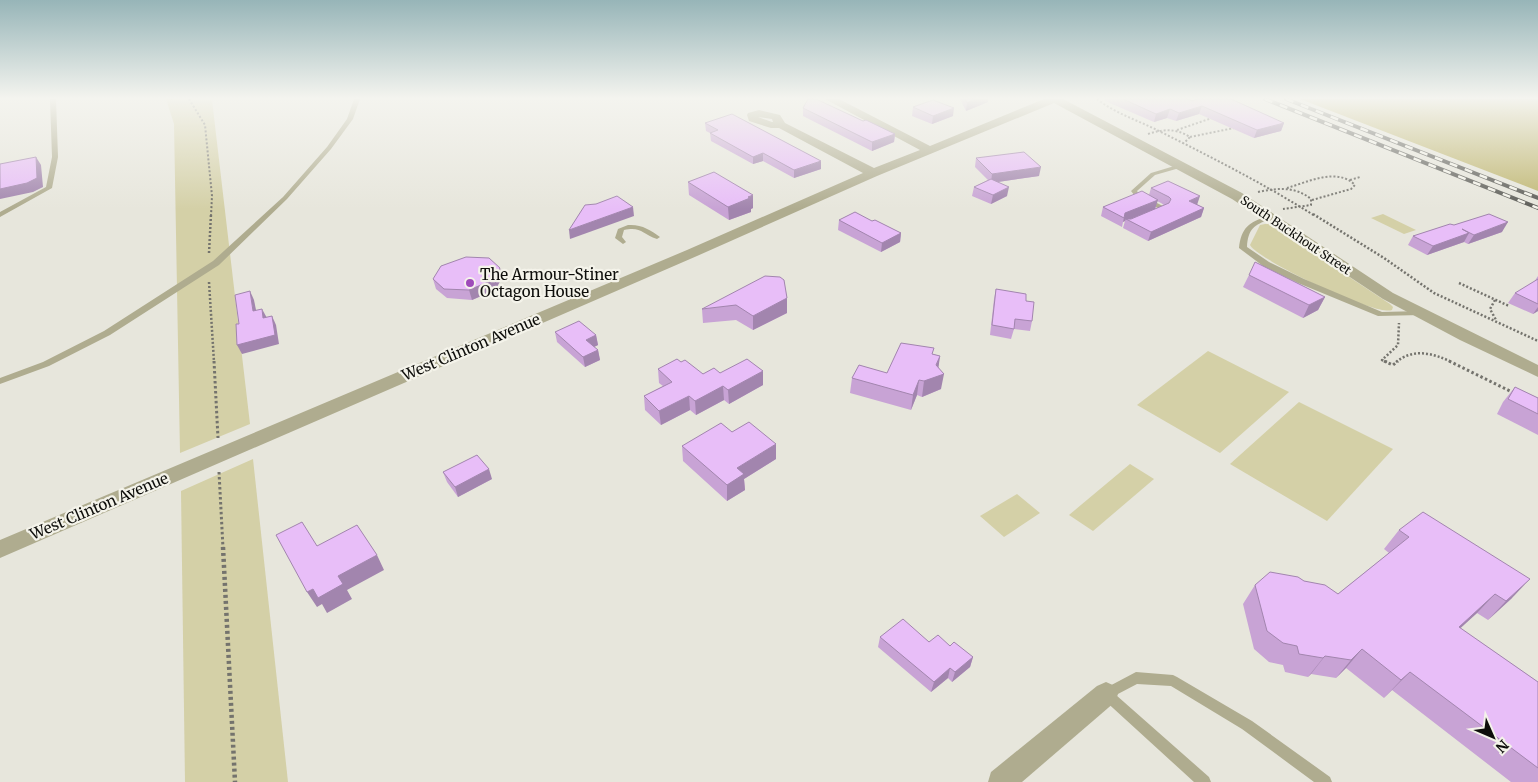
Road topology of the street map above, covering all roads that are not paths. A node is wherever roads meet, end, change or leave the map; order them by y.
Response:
1 (55, 135) edge
2 (338, 135) edge
3 (801, 135) edge
4 (901, 135) edge
5 (965, 135) edge
6 (1123, 135) edge
7 (929, 150) junction
8 (1180, 166) junction
9 (874, 173) junction
10 (1152, 214) edge
11 (0, 215) edge
12 (1268, 218) junction
13 (657, 237) dead end
14 (623, 242) dead end
15 (1421, 313) junction
16 (1538, 372) edge
17 (0, 381) edge
18 (0, 549) edge
19 (1106, 694) junction
20 (1001, 782) edge
21 (1204, 782) edge
22 (1325, 782) edge

1 - 11 lane
2 - 17 lane
3 - 9 street
4 - 7 street
5 - 7 street, West Clinton Avenue
6 - 8 street, South Buckhout Street
7 - 9 street, West Clinton Avenue
8 - 10 lane
8 - 12 street, South Buckhout Street
9 - 18 street, West Clinton Avenue
12 - 15 street, South Buckhout Street
12 - 15 lane
13 - 14 lane
15 - 16 street, South Buckhout Street
19 - 20 street
19 - 21 lane
19 - 22 lane

